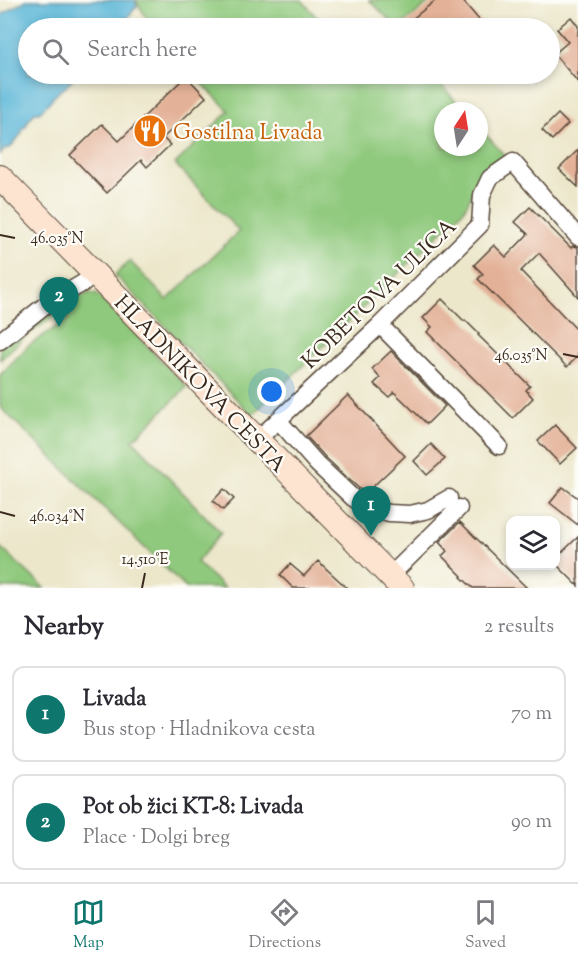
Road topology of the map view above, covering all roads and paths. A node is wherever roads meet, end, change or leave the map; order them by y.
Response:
1 (6, 183) edge
2 (578, 237) edge
3 (94, 274) junction
4 (380, 325) junction
5 (0, 341) edge
6 (278, 420) junction
7 (257, 440) junction
8 (499, 446) dead end
9 (396, 582) edge

1 - 3 main road, HLADNIKOVA CESTA
2 - 4 street, KOBETOVA ULICA
3 - 5 street
3 - 7 main road, HLADNIKOVA CESTA
4 - 6 street, KOBETOVA ULICA
4 - 8 street
6 - 7 street, KOBETOVA ULICA
6 - 9 street, HLADNIKOVA CESTA
7 - 9 main road, HLADNIKOVA CESTA

